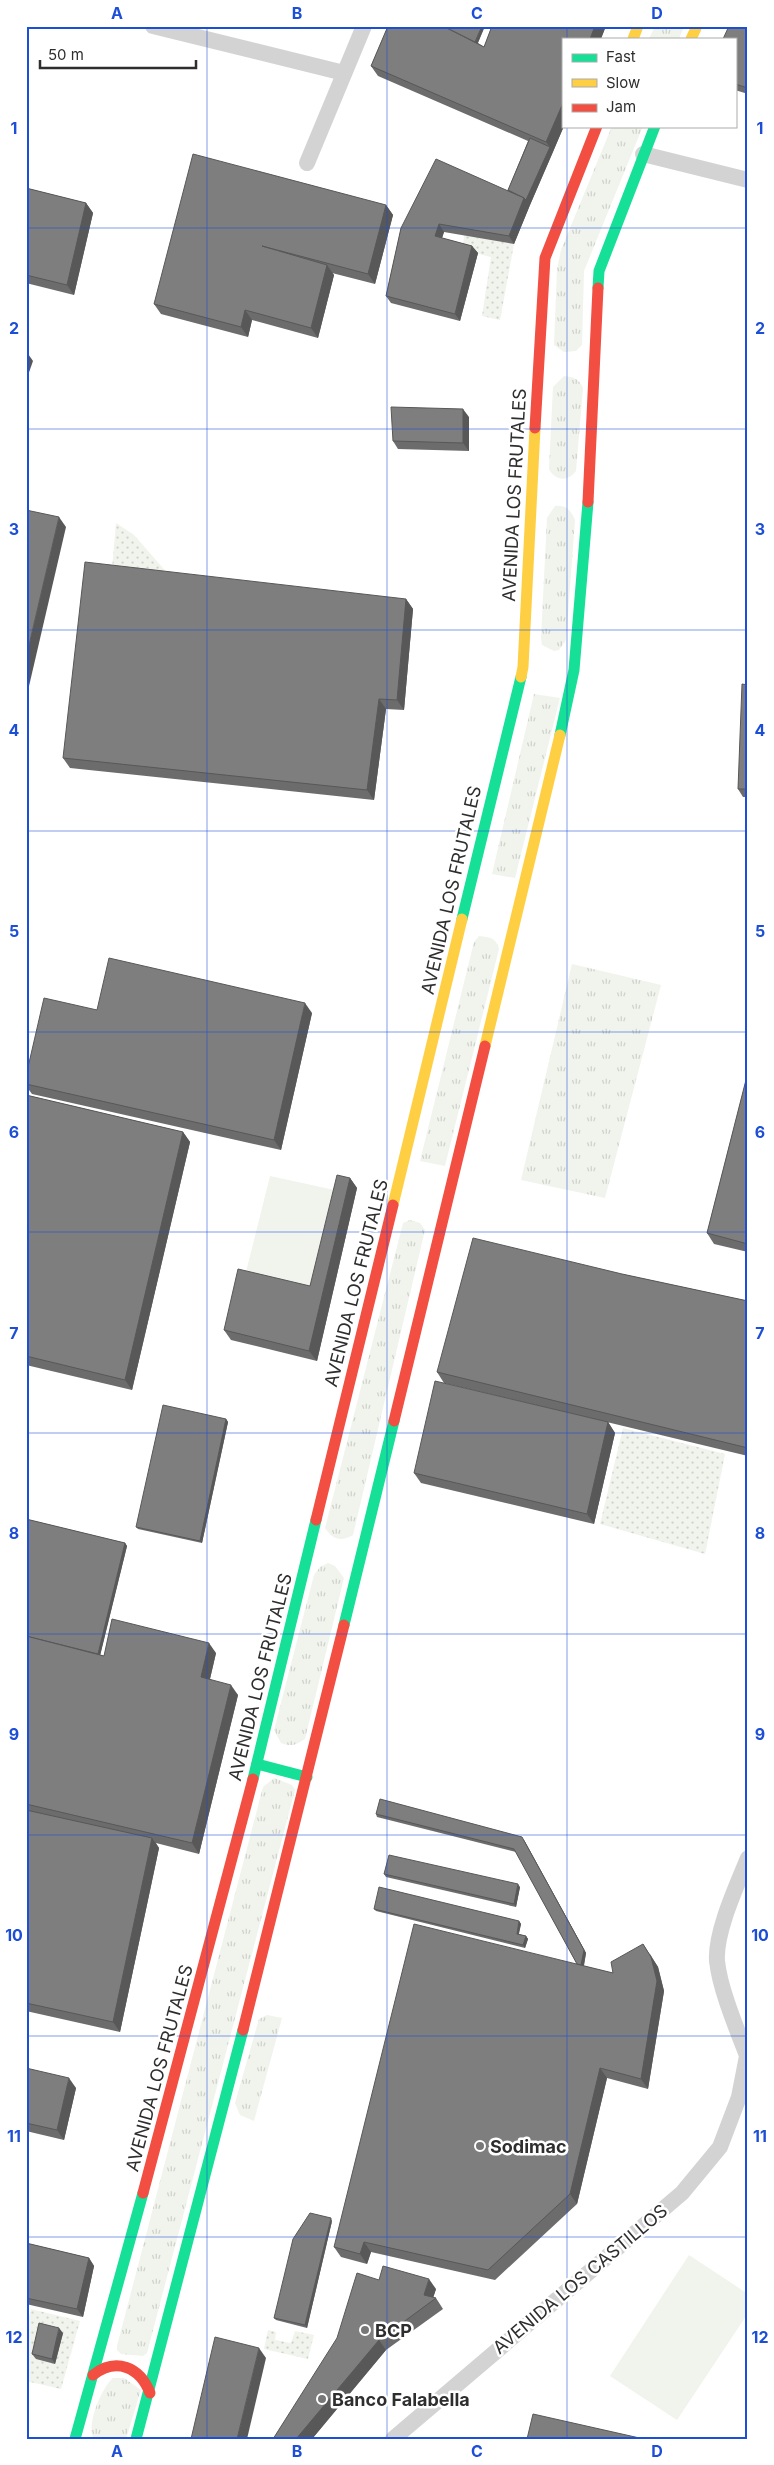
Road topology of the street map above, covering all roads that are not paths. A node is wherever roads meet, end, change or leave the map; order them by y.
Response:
1 (153, 26) edge
2 (364, 26) edge
3 (638, 26) edge
4 (697, 26) edge
5 (633, 38) edge
6 (692, 38) edge
7 (344, 73) junction
8 (595, 128) edge
9 (654, 128) edge
10 (643, 154) junction
11 (307, 163) dead end
12 (748, 180) edge
13 (257, 1764) junction
14 (307, 1777) junction
15 (748, 1858) edge
16 (747, 2052) edge
17 (743, 2094) edge
18 (93, 2375) junction
19 (150, 2392) junction
20 (78, 2435) edge
21 (136, 2439) edge
22 (392, 2439) edge

1 - 7 street
2 - 7 street
3 - 5 main road
4 - 6 main road
7 - 11 street
8 - 13 main road, AVENIDA LOS FRUTALES
9 - 10 main road
10 - 12 street
10 - 14 main road
13 - 14 main road
13 - 18 main road, AVENIDA LOS FRUTALES
14 - 19 main road
15 - 16 street
16 - 17 street, AVENIDA LOS CASTILLOS
17 - 22 street, AVENIDA LOS CASTILLOS
18 - 19 main road
18 - 20 main road, AVENIDA LOS FRUTALES
19 - 21 main road

